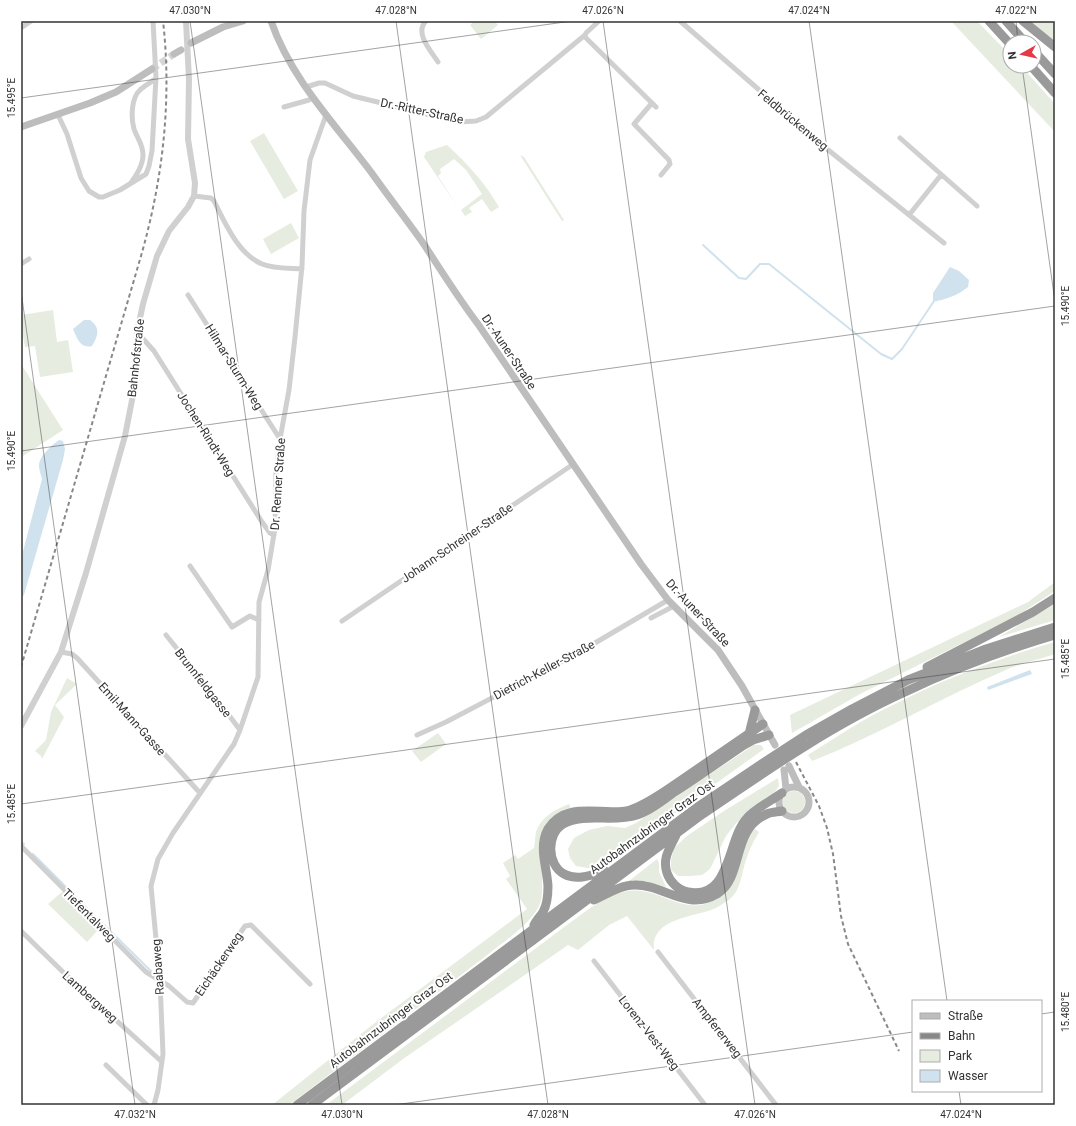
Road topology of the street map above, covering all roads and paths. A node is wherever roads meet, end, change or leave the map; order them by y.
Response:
1 (31, 21) edge
2 (153, 21) edge
3 (186, 21) edge
4 (244, 21) edge
5 (271, 21) edge
6 (426, 21) edge
7 (599, 21) edge
8 (680, 21) edge
9 (989, 21) edge
10 (1006, 21) edge
11 (1023, 21) edge
12 (21, 28) edge
13 (1018, 34) edge
14 (585, 35) junction
15 (1002, 35) edge
16 (191, 43) dead end
17 (1055, 47) edge
18 (1042, 60) edge
19 (438, 62) dead end
20 (154, 71) junction
21 (1038, 74) edge
22 (1055, 74) edge
23 (155, 79) junction
24 (306, 87) junction
25 (1055, 93) edge
26 (312, 98) junction
27 (652, 103) junction
28 (284, 106) dead end
29 (656, 107) dead end
30 (326, 114) junction
31 (58, 115) junction
32 (21, 127) edge
33 (900, 138) dead end
34 (142, 144) junction
35 (152, 144) junction
36 (661, 175) dead end
37 (941, 175) junction
38 (131, 184) junction
39 (194, 196) junction
40 (977, 206) dead end
41 (909, 215) junction
42 (944, 243) dead end
43 (29, 259) dead end
44 (21, 264) edge
45 (302, 269) junction
46 (188, 295) dead end
47 (137, 332) junction
48 (280, 439) junction
49 (572, 465) junction
50 (274, 534) junction
51 (190, 566) dead end
52 (1055, 598) edge
53 (668, 600) junction
54 (674, 606) junction
55 (651, 618) dead end
56 (259, 620) junction
57 (342, 621) dead end
58 (1055, 627) edge
59 (166, 635) dead end
60 (1055, 635) edge
61 (60, 652) junction
62 (908, 680) junction
63 (755, 710) junction
64 (763, 724) junction
65 (21, 726) edge
66 (240, 730) junction
67 (749, 734) junction
68 (417, 735) dead end
69 (769, 735) junction
70 (808, 739) junction
71 (775, 745) dead end
72 (765, 767) junction
73 (799, 787) junction
74 (784, 791) junction
75 (200, 793) junction
76 (782, 811) junction
77 (173, 833) joint
78 (677, 833) junction
79 (21, 846) edge
80 (614, 869) junction
81 (579, 907) junction
82 (21, 931) edge
83 (530, 931) junction
84 (658, 952) dead end
85 (594, 961) dead end
86 (160, 981) junction
87 (310, 984) dead end
88 (161, 1061) junction
89 (106, 1065) dead end
90 (147, 1105) edge
91 (154, 1105) edge
92 (297, 1105) edge
93 (312, 1105) edge
94 (705, 1105) edge
95 (776, 1105) edge

1 - 12 street
2 - 20 street
3 - 39 street
4 - 16 main road
5 - 24 main road, Dr.-Auner-Straße
6 - 19 street
7 - 14 street, Dr.-Ritter-Straße
8 - 41 street, Feldbrückenweg
9 - 15 highway
10 - 13 highway
11 - 17 highway
14 - 24 street, Dr.-Ritter-Straße
14 - 27 street
18 - 22 highway
20 - 23 street
20 - 31 main road
21 - 25 highway
23 - 34 street
23 - 35 street
24 - 26 main road, Dr.-Auner-Straße
26 - 28 street
26 - 30 main road, Dr.-Auner-Straße
27 - 29 street
27 - 36 street
30 - 45 street, Dr. Renner Straße
30 - 49 main road, Dr.-Auner-Straße
31 - 32 main road
31 - 38 street
33 - 37 street
34 - 35 street
34 - 38 street
35 - 38 street
37 - 40 street
37 - 41 street
39 - 45 street
39 - 47 street, Bahnhofstraße
41 - 42 street, Feldbrückenweg
43 - 44 street
45 - 48 street, Dr. Renner Straße
46 - 48 street, Hilmar-Sturm-Weg
47 - 50 street, Jochen-Rindt-Weg
47 - 61 street, Bahnhofstraße
48 - 50 street, Dr. Renner Straße
49 - 53 main road, Dr.-Auner-Straße
49 - 57 street, Johann-Schreiner-Straße
50 - 56 street, Dr. Renner Straße
51 - 56 street
52 - 62 highway
53 - 54 main road, Dr.-Auner-Straße
53 - 68 street, Dietrich-Keller-Straße
54 - 55 street
54 - 63 main road, Dr.-Auner-Straße
56 - 66 street, Dr. Renner Straße
58 - 62 highway, Autobahnzubringer Graz Ost
59 - 66 street, Brunnfeldgasse
60 - 70 highway, Autobahnzubringer Graz Ost
61 - 65 street, Bahnhofstraße
61 - 75 street, Emil-Mann-Gasse
62 - 70 highway, Autobahnzubringer Graz Ost
63 - 64 main road, Dr.-Auner-Straße
63 - 67 highway
64 - 67 highway
64 - 69 main road, Dr.-Auner-Straße
66 - 75 street, Dr. Renner Straße
67 - 83 highway
69 - 71 main road, Dr.-Auner-Straße
69 - 80 highway
70 - 72 highway, Autobahnzubringer Graz Ost
72 - 78 highway, Autobahnzubringer Graz Ost
72 - 80 highway, Autobahnzubringer Graz Ost
73 - 74 main road
73 - 74 main road
73 - 76 main road
74 - 76 main road
74 - 78 highway
75 - 77 street, Dr. Renner Straße
76 - 81 highway
77 - 86 street, Raabaweg
78 - 81 highway, Autobahnzubringer Graz Ost
79 - 86 street, Tiefentalweg
80 - 83 highway, Autobahnzubringer Graz Ost
81 - 93 highway, Autobahnzubringer Graz Ost
82 - 88 street, Lambergweg
83 - 92 highway, Autobahnzubringer Graz Ost
84 - 95 street, Ampfererweg
85 - 94 street, Lorenz-Vest-Weg
86 - 87 street, Eichäckerweg
86 - 88 street, Raabaweg
88 - 91 street, Raabaweg
89 - 90 street

